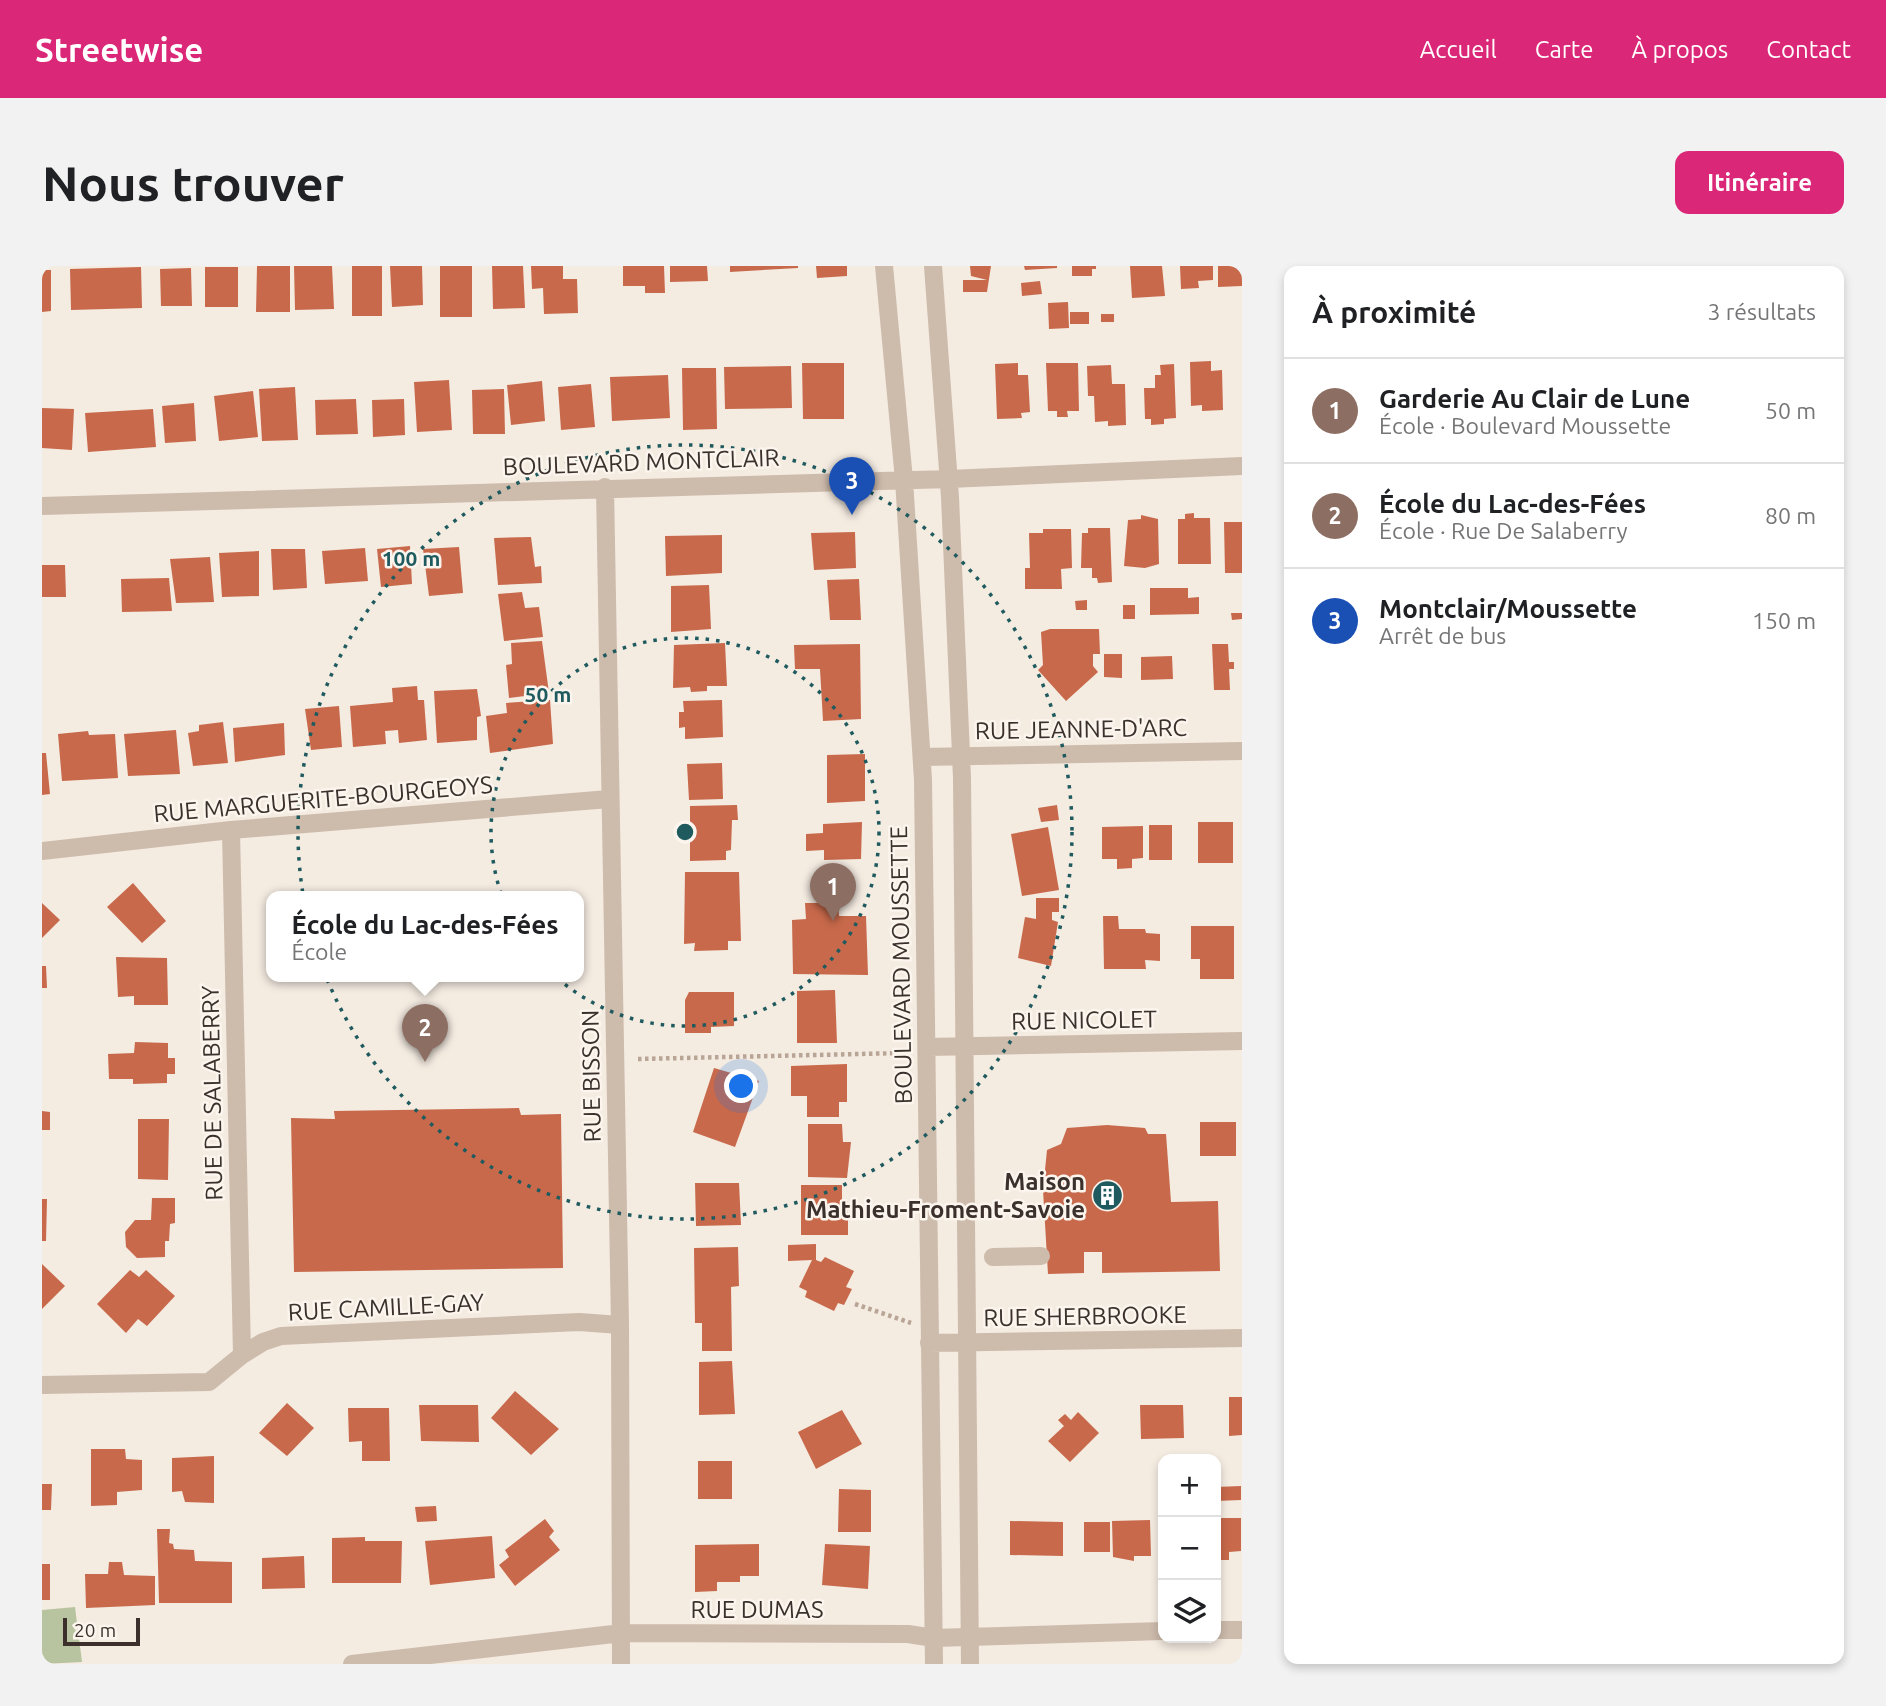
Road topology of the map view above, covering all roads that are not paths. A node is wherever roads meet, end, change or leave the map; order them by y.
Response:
1 (884, 266) edge
2 (933, 266) edge
3 (1242, 467) edge
4 (949, 479) junction
5 (904, 480) junction
6 (605, 487) junction
7 (42, 506) edge
8 (1242, 751) edge
9 (961, 756) junction
10 (922, 757) junction
11 (609, 799) junction
12 (231, 830) junction
13 (42, 851) edge
14 (1242, 1041) edge
15 (927, 1046) junction
16 (962, 1046) junction
17 (993, 1256) dead end
18 (1041, 1256) dead end
19 (620, 1325) junction
20 (1242, 1338) edge
21 (929, 1343) junction
22 (966, 1343) junction
23 (242, 1355) junction
24 (42, 1385) edge
25 (1221, 1630) edge
26 (1242, 1630) edge
27 (1158, 1631) edge
28 (622, 1633) junction
29 (970, 1637) junction
30 (934, 1638) junction
31 (352, 1664) edge
32 (621, 1664) edge
33 (934, 1664) edge
34 (970, 1664) edge

1 - 5 street, BOULEVARD MOUSSETTE
2 - 4 street
3 - 4 street, BOULEVARD MONTCLAIR
4 - 5 street, BOULEVARD MONTCLAIR
4 - 9 street
5 - 6 street, BOULEVARD MONTCLAIR
5 - 10 street, BOULEVARD MOUSSETTE
6 - 7 street, BOULEVARD MONTCLAIR
6 - 11 street, RUE BISSON
8 - 9 street, RUE JEANNE-D'ARC
9 - 10 street, RUE JEANNE-D'ARC
9 - 16 street
10 - 15 street, BOULEVARD MOUSSETTE
11 - 12 street, RUE MARGUERITE-BOURGEOYS
11 - 19 street, RUE BISSON
12 - 13 street, RUE MARGUERITE-BOURGEOYS
12 - 23 street, RUE DE SALABERRY
14 - 16 street, RUE NICOLET
15 - 16 street, RUE NICOLET
15 - 21 street, BOULEVARD MOUSSETTE
16 - 22 street
17 - 18 street
19 - 23 street, RUE CAMILLE-GAY
19 - 28 street, RUE BISSON
20 - 22 street, RUE SHERBROOKE
21 - 22 street, RUE SHERBROOKE
21 - 30 street, BOULEVARD MOUSSETTE
22 - 29 street
23 - 24 street, RUE CAMILLE-GAY
25 - 26 street
27 - 29 street, RUE DUMAS
28 - 30 street, RUE DUMAS
28 - 31 street, RUE DUMAS
28 - 32 street, RUE BISSON
29 - 30 street, RUE DUMAS
29 - 34 street
30 - 33 street, BOULEVARD MOUSSETTE

